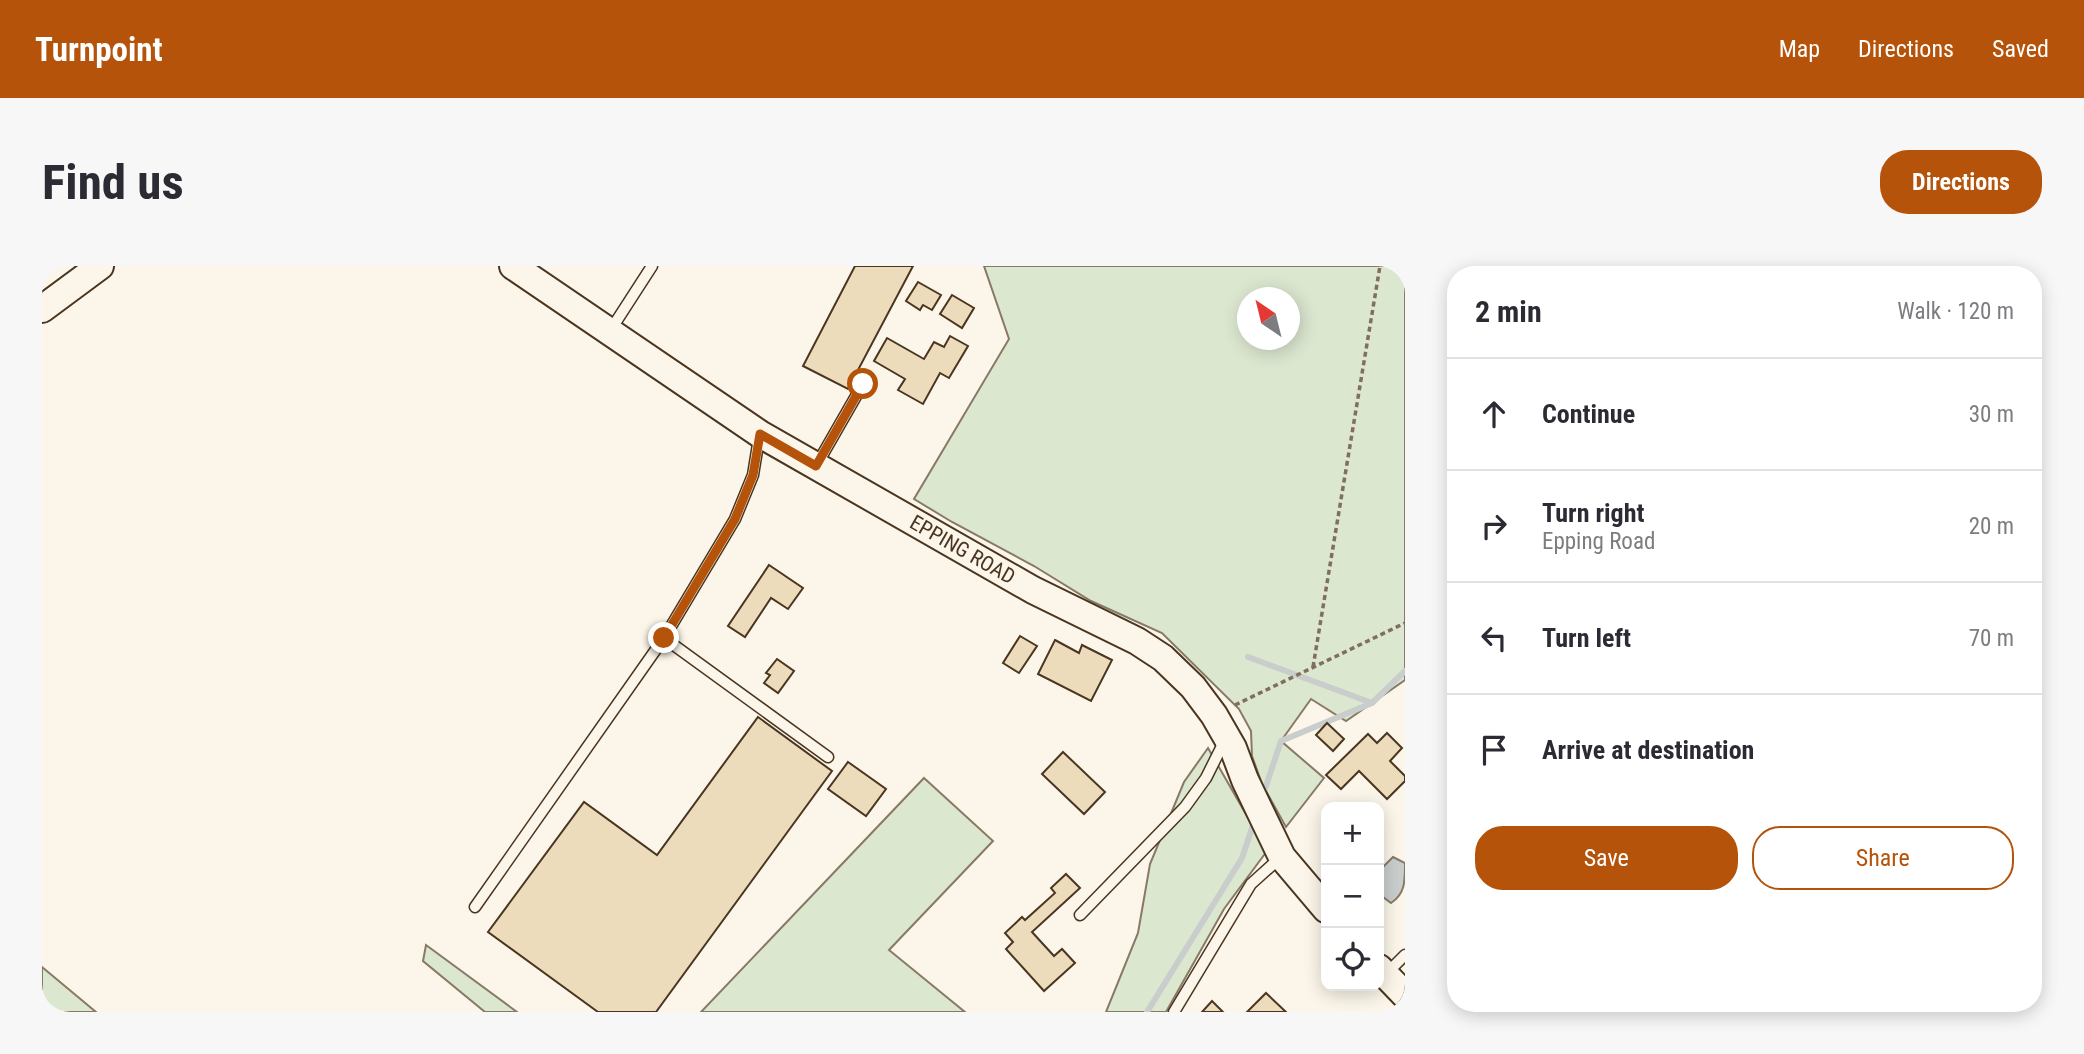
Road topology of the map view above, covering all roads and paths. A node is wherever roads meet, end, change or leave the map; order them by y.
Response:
1 (100, 266) edge
2 (513, 266) edge
3 (652, 266) edge
4 (1380, 266) edge
5 (42, 309) edge
6 (610, 332) junction
7 (863, 384) dead end
8 (760, 434) junction
9 (816, 466) junction
10 (1405, 623) edge
11 (664, 638) junction
12 (1313, 667) junction
13 (1214, 715) junction
14 (828, 757) dead end
15 (1282, 857) junction
16 (1321, 903) edge
17 (475, 906) dead end
18 (1080, 915) dead end
19 (1405, 955) edge
20 (1384, 970) edge
21 (1384, 973) edge
22 (1405, 995) edge
23 (1174, 1012) edge

1 - 5 main road
2 - 6 main road, EPPING ROAD
3 - 6 lane
4 - 12 path
6 - 8 main road, EPPING ROAD
7 - 9 lane
8 - 9 main road, EPPING ROAD
8 - 11 lane
9 - 13 main road, EPPING ROAD
10 - 12 path
11 - 14 lane
11 - 17 lane
12 - 13 path
13 - 15 main road, EPPING ROAD
13 - 18 lane
15 - 16 main road, EPPING ROAD
15 - 23 lane
19 - 20 lane
21 - 22 main road

